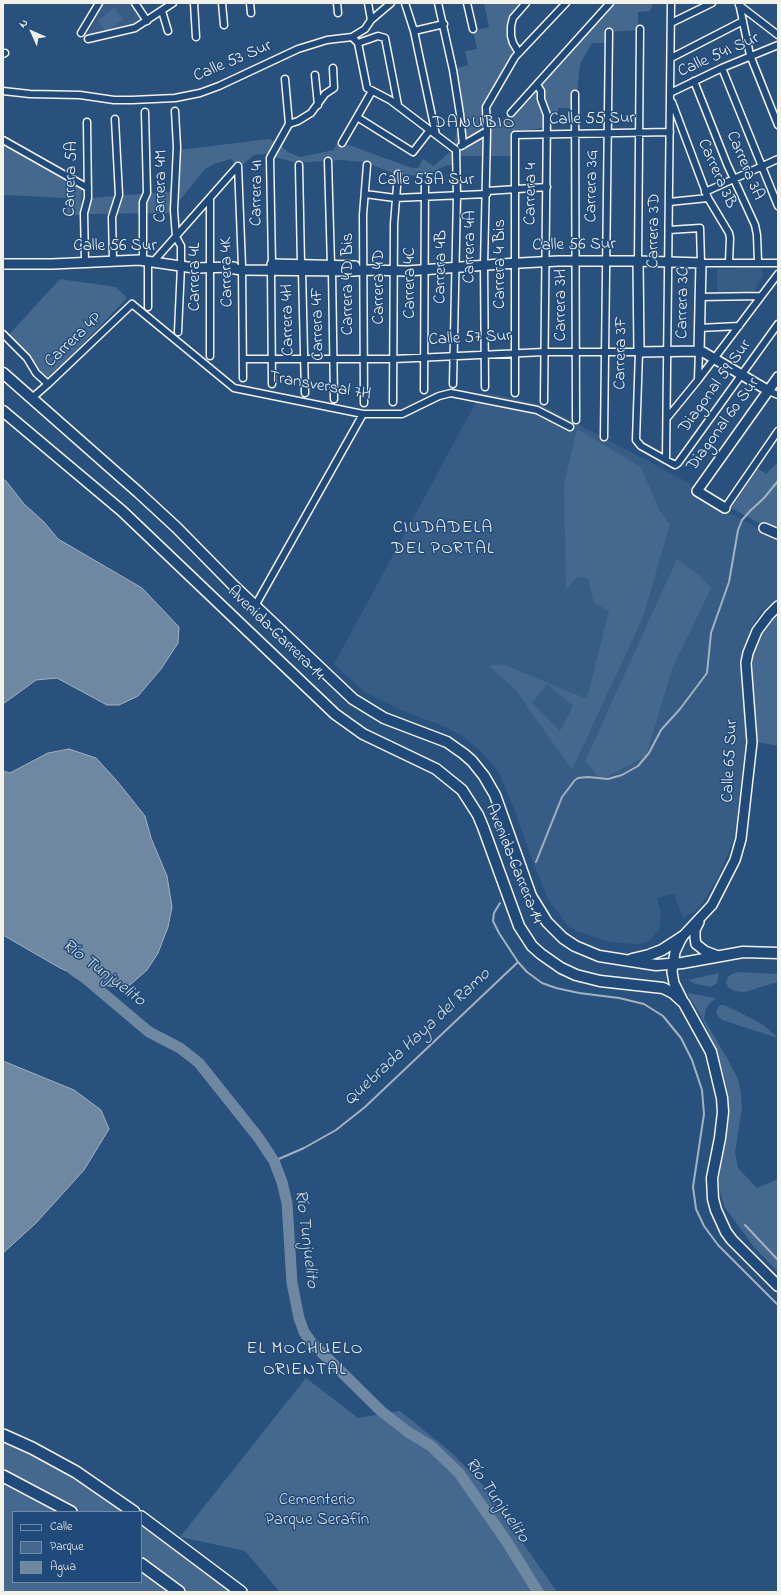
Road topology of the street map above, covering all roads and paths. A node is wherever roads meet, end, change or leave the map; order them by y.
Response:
1 (99, 3) edge
2 (135, 3) edge
3 (173, 3) edge
4 (194, 3) edge
5 (222, 3) edge
6 (250, 3) edge
7 (337, 3) edge
8 (368, 3) edge
9 (391, 3) edge
10 (405, 3) edge
11 (438, 3) edge
12 (467, 3) edge
13 (526, 3) edge
14 (566, 3) edge
15 (610, 3) edge
16 (671, 3) edge
17 (712, 3) edge
18 (739, 4) edge
19 (703, 5) edge
20 (162, 11) junction
21 (251, 13) dead end
22 (338, 13) dead end
23 (371, 20) junction
24 (147, 21) junction
25 (743, 21) junction
26 (671, 23) junction
27 (444, 24) junction
28 (224, 25) dead end
29 (473, 29) dead end
30 (640, 29) dead end
31 (168, 31) dead end
32 (414, 31) junction
33 (609, 32) dead end
34 (81, 33) dead end
35 (778, 35) edge
36 (196, 37) dead end
37 (352, 38) junction
38 (88, 39) dead end
39 (358, 43) junction
40 (778, 47) edge
41 (519, 53) junction
42 (750, 55) junction
43 (671, 58) junction
44 (333, 68) dead end
45 (722, 68) junction
46 (314, 75) dead end
47 (285, 78) dead end
48 (694, 82) junction
49 (537, 85) junction
50 (3, 91) edge
51 (372, 91) junction
52 (575, 94) dead end
53 (670, 95) junction
54 (318, 105) junction
55 (398, 105) junction
56 (175, 111) dead end
57 (145, 112) dead end
58 (511, 113) dead end
59 (357, 118) junction
60 (115, 119) dead end
61 (88, 122) dead end
62 (289, 124) junction
63 (778, 125) edge
64 (430, 130) junction
65 (487, 131) junction
66 (670, 132) junction
67 (639, 133) junction
68 (574, 134) junction
69 (608, 134) junction
70 (436, 135) junction
71 (546, 135) junction
72 (515, 136) joint
73 (3, 140) edge
74 (342, 143) dead end
75 (463, 145) junction
76 (456, 150) junction
77 (778, 159) edge
78 (328, 161) dead end
79 (299, 164) dead end
80 (367, 165) dead end
81 (762, 166) junction
82 (398, 174) dead end
83 (425, 177) dead end
84 (734, 179) junction
85 (547, 187) junction
86 (88, 188) junction
87 (514, 190) junction
88 (705, 192) junction
89 (487, 193) junction
90 (365, 194) junction
91 (425, 196) junction
92 (457, 196) junction
93 (210, 198) junction
94 (396, 198) junction
95 (708, 198) junction
96 (669, 202) junction
97 (778, 206) edge
98 (669, 230) junction
99 (176, 238) junction
100 (113, 260) junction
101 (149, 261) junction
102 (575, 261) junction
103 (606, 261) junction
104 (638, 261) junction
105 (85, 262) junction
106 (545, 262) junction
107 (668, 262) junction
108 (729, 262) junction
109 (758, 262) junction
110 (514, 263) junction
111 (701, 263) junction
112 (778, 263) edge
113 (3, 264) edge
114 (484, 265) junction
115 (181, 266) junction
116 (271, 267) junction
117 (456, 267) junction
118 (210, 268) junction
119 (242, 268) junction
120 (302, 268) junction
121 (331, 268) junction
122 (365, 269) junction
123 (394, 270) junction
124 (424, 270) junction
125 (778, 274) edge
126 (761, 296) junction
127 (699, 297) junction
128 (132, 304) joint
129 (148, 306) dead end
130 (778, 324) edge
131 (738, 326) junction
132 (699, 328) junction
133 (178, 332) dead end
134 (3, 334) edge
135 (605, 351) junction
136 (699, 351) junction
137 (544, 352) junction
138 (576, 352) junction
139 (639, 352) junction
140 (668, 352) junction
141 (515, 353) junction
142 (485, 354) junction
143 (454, 355) junction
144 (210, 356) dead end
145 (424, 357) junction
146 (714, 358) junction
147 (272, 359) junction
148 (304, 359) junction
149 (394, 359) junction
150 (243, 360) junction
151 (333, 360) junction
152 (363, 360) junction
153 (3, 373) edge
154 (741, 374) junction
155 (242, 378) dead end
156 (778, 378) edge
157 (698, 380) junction
158 (48, 384) junction
159 (272, 384) dead end
160 (454, 384) dead end
161 (485, 387) dead end
162 (424, 390) dead end
163 (768, 391) junction
164 (305, 393) dead end
165 (515, 393) dead end
166 (778, 395) edge
167 (32, 398) junction
168 (334, 399) dead end
169 (544, 401) dead end
170 (393, 402) dead end
171 (364, 403) dead end
172 (3, 411) edge
173 (363, 414) junction
174 (667, 418) junction
175 (576, 420) dead end
176 (570, 427) dead end
177 (778, 431) edge
178 (604, 437) dead end
179 (666, 460) junction
180 (726, 508) joint
181 (764, 528) dead end
182 (778, 534) edge
183 (255, 606) junction
184 (778, 606) edge
185 (702, 917) junction
186 (682, 937) junction
187 (778, 953) edge
188 (718, 956) junction
189 (622, 960) junction
190 (672, 964) junction
191 (684, 1003) junction
192 (778, 1286) edge
193 (3, 1435) edge
194 (3, 1476) edge
195 (69, 1511) edge
196 (133, 1511) edge
197 (142, 1518) edge
198 (142, 1565) edge
199 (179, 1592) edge
200 (241, 1592) edge

1 - 34 street
2 - 24 street
3 - 20 street
4 - 36 street
5 - 28 street
6 - 21 street
7 - 22 street
8 - 23 street
9 - 23 street
10 - 32 street
11 - 27 street
12 - 29 street
13 - 41 street
14 - 41 street
15 - 49 street
16 - 26 street, Carrera 3D
17 - 19 street
18 - 25 street
18 - 35 street
19 - 26 street
20 - 24 street
20 - 31 street
23 - 37 street
24 - 38 street
25 - 42 street
25 - 43 street
26 - 43 street, Carrera 3D
27 - 32 street
27 - 75 street
30 - 67 street
32 - 70 street
33 - 69 street, Carrera 3G
37 - 39 street
37 - 50 street, Calle 53 Sur
39 - 51 street
39 - 55 street
40 - 42 street, Calle 54I Sur
41 - 65 street, Carrera 4A
42 - 45 street, Calle 54I Sur
42 - 63 street
43 - 53 street, Carrera 3D
44 - 54 street
45 - 48 street, Calle 54I Sur
45 - 81 street
46 - 54 street
47 - 62 street
48 - 53 street, Calle 54I Sur
48 - 84 street, Carrera 3A
49 - 58 street
49 - 71 street, Carrera 4
51 - 55 street
51 - 59 street
52 - 68 street, Carrera 3H
53 - 66 street, Carrera 3D
53 - 88 street, Carrera 3B
54 - 62 street
55 - 64 street
56 - 99 street, Carrera 4M
57 - 101 street
59 - 64 street
59 - 74 street
60 - 100 street
61 - 86 street, Carrera 5A
62 - 116 street, Carrera 4I
64 - 70 street
65 - 75 street
65 - 89 street, Carrera 4A
66 - 67 street, Calle 55 Sur
66 - 96 street, Carrera 3D
67 - 69 street, Calle 55 Sur
67 - 104 street
68 - 69 street, Calle 55 Sur
68 - 71 street, Calle 55 Sur
68 - 102 street, Carrera 3H
69 - 103 street, Carrera 3G
70 - 76 street
71 - 72 street, Calle 55 Sur
71 - 85 street, Carrera 4
72 - 87 street, Carrera 4 Bis
73 - 86 street
75 - 76 street
76 - 92 street, Carrera 4B
77 - 81 street
78 - 121 street, Carrera 4F
79 - 120 street, Carrera 4H
80 - 90 street, Carrera 4D Bis
81 - 84 street
81 - 97 street
82 - 94 street, Carrera 4D
83 - 91 street, Carrera 4C
84 - 88 street
84 - 109 street, Carrera 3A
85 - 87 street, Calle 55A Sur
85 - 106 street, Carrera 4
86 - 105 street, Carrera 5A
87 - 89 street, Calle 55A Sur
87 - 110 street, Carrera 4 Bis
88 - 95 street, Carrera 3B
89 - 92 street, Calle 55A Sur
89 - 114 street, Carrera 4A
90 - 94 street, Calle 55A Sur
90 - 122 street, Carrera 4D Bis
91 - 92 street, Calle 55A Sur
91 - 94 street, Calle 55A Sur
91 - 124 street, Carrera 4C
92 - 117 street, Carrera 4B
93 - 99 street
93 - 118 street, Carrera 4L
93 - 119 street, Carrera 4K
94 - 123 street, Carrera 4D
95 - 96 street
95 - 108 street, Carrera 3B
96 - 98 street, Carrera 3D
98 - 107 street, Carrera 3D
98 - 111 street, Carrera 3C
99 - 101 street
99 - 115 street, Carrera 4M
100 - 101 street, Calle 56 Sur
100 - 105 street, Calle 56 Sur
101 - 115 street, Calle 56 Sur
101 - 129 street
102 - 103 street, Calle 56 Sur
102 - 106 street, Calle 56 Sur
102 - 138 street, Carrera 3H
103 - 104 street, Calle 56 Sur
103 - 135 street, Carrera 3G
104 - 107 street, Calle 56 Sur
104 - 139 street, Carrera 3F
105 - 113 street, Calle 56 Sur
106 - 110 street, Calle 56 Sur
106 - 137 street, Carrera 4
107 - 111 street, Calle 56 Sur
107 - 140 street, Carrera 3D
108 - 109 street, Calle 56 Sur
108 - 111 street, Calle 56 Sur
109 - 112 street, Calle 56 Sur
110 - 114 street, Calle 56 Sur
110 - 141 street, Carrera 4 Bis
111 - 127 street, Carrera 3C
114 - 117 street, Calle 56 Sur
114 - 142 street, Carrera 4A
115 - 118 street, Calle 56 Sur
115 - 133 street, Carrera 4M
116 - 119 street, Calle 56 Sur
116 - 120 street, Calle 56 Sur
116 - 147 street, Carrera 4I
117 - 124 street, Calle 56 Sur
117 - 143 street, Carrera 4B
118 - 119 street, Calle 56 Sur
118 - 144 street, Carrera 4L
119 - 150 street, Carrera 4K
120 - 121 street, Calle 56 Sur
120 - 148 street, Carrera 4H
121 - 122 street, Calle 56 Sur
121 - 151 street, Carrera 4F
122 - 123 street, Calle 56 Sur
122 - 152 street, Carrera 4D Bis
123 - 124 street, Calle 56 Sur
123 - 149 street, Carrera 4D
124 - 145 street, Carrera 4C
125 - 126 street
126 - 127 street
126 - 131 street
127 - 132 street, Carrera 3C
128 - 158 street, Carrera 4P
128 - 173 street, Transversal 7H
130 - 154 street, Diagonal 59 Sur
131 - 132 street
131 - 146 street
132 - 136 street, Carrera 3C
134 - 158 street, Carrera 4P
135 - 138 street, Calle 57 Sur
135 - 139 street, Calle 57 Sur
135 - 178 street, Carrera 3G
136 - 140 street, Calle 57 Sur
136 - 146 street
136 - 157 street, Carrera 3C
137 - 138 street, Calle 57 Sur
137 - 141 street, Calle 57 Sur
137 - 169 street, Carrera 4
138 - 175 street, Carrera 3H
139 - 140 street, Calle 57 Sur
139 - 179 street, Carrera 3F
140 - 174 street, Carrera 3D
141 - 142 street, Calle 57 Sur
141 - 165 street, Carrera 4 Bis
142 - 143 street, Calle 57 Sur
142 - 161 street, Carrera 4A
143 - 145 street, Calle 57 Sur
143 - 160 street, Carrera 4B
145 - 149 street, Calle 57 Sur
145 - 162 street, Carrera 4C
146 - 154 street
146 - 157 street
147 - 148 street, Calle 57 Sur
147 - 150 street, Calle 57 Sur
147 - 159 street, Carrera 4I
148 - 151 street, Calle 57 Sur
148 - 164 street, Carrera 4H
149 - 152 street, Calle 57 Sur
149 - 170 street, Carrera 4D
150 - 155 street, Carrera 4K
151 - 152 street, Calle 57 Sur
151 - 168 street, Carrera 4F
152 - 171 street, Carrera 4D Bis
153 - 167 main road, Avenida Carrera 14
154 - 163 street
154 - 179 street, Diagonal 59 Sur
156 - 163 street, Diagonal 60 Sur
157 - 174 street
158 - 167 street
163 - 166 street
163 - 180 street, Diagonal 60 Sur
167 - 183 main road, Avenida Carrera 14
172 - 191 main road, Avenida Carrera 14
173 - 176 street, Transversal 7H
173 - 183 street
174 - 179 street, Carrera 3D
177 - 180 street
181 - 182 street
183 - 189 main road, Avenida Carrera 14
184 - 185 street, Calle 65 Sur
185 - 186 street, Calle 65 Sur
185 - 188 street, Calle 65 Sur
186 - 189 main road
186 - 190 street, Calle 65 Sur
187 - 188 main road, Avenida Carrera 14
188 - 190 main road, Avenida Carrera 14
189 - 190 main road, Avenida Carrera 14
190 - 191 street, Calle 65 Sur
191 - 192 main road, Avenida Carrera 14
193 - 196 highway
194 - 195 highway
197 - 200 highway
198 - 199 highway

